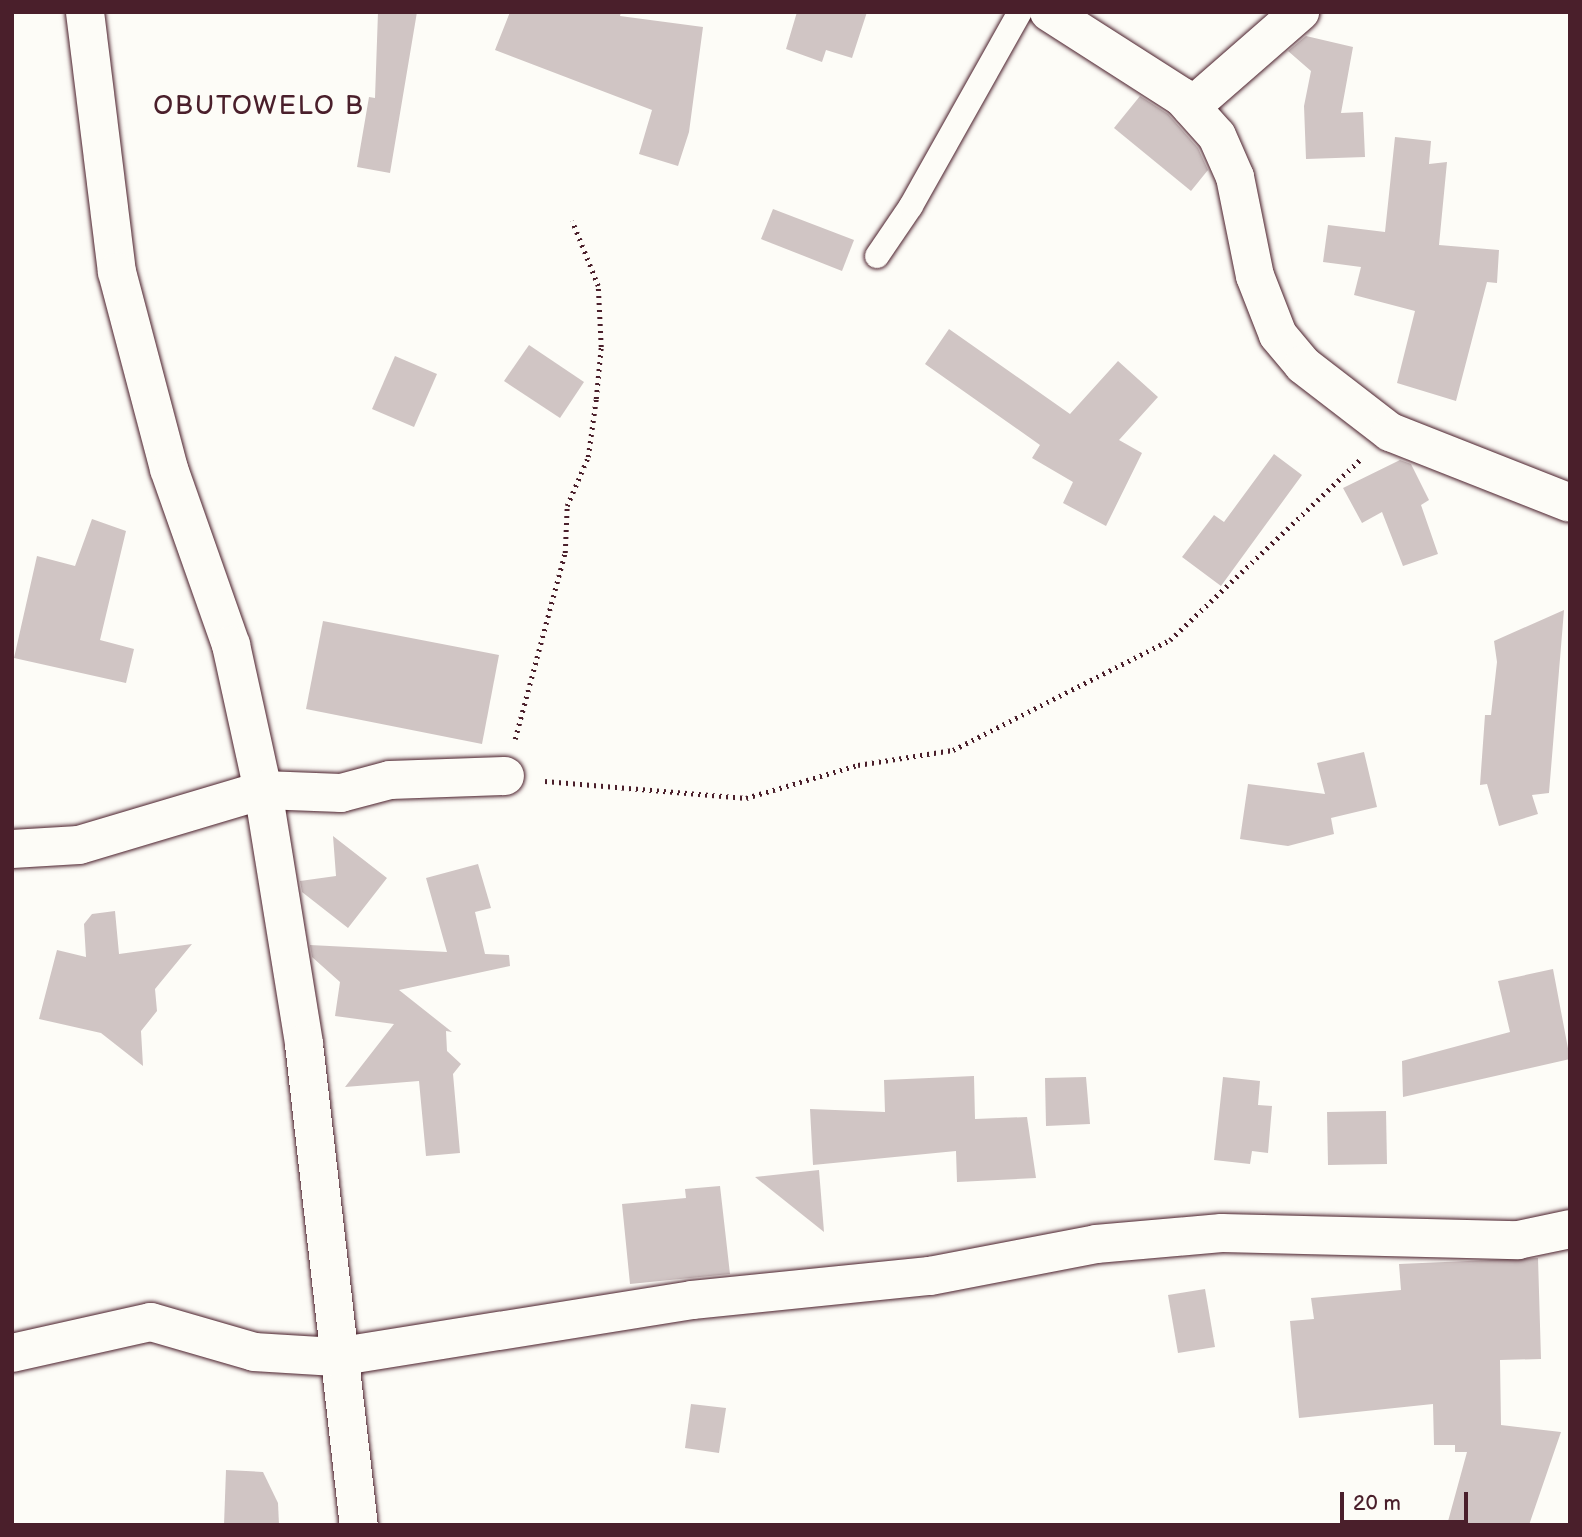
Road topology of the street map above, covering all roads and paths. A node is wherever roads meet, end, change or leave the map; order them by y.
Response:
1 (85, 12) edge
2 (1020, 12) edge
3 (1049, 12) edge
4 (1300, 12) edge
5 (1191, 107) junction
6 (572, 221) dead end
7 (877, 256) dead end
8 (1390, 432) junction
9 (1570, 503) edge
10 (505, 776) junction
11 (263, 790) junction
12 (12, 849) edge
13 (1570, 1229) edge
14 (12, 1353) edge
15 (336, 1357) junction
16 (359, 1525) edge

1 - 11 street
2 - 7 lane
3 - 5 street
4 - 5 street
5 - 8 street
6 - 10 path
8 - 9 street
8 - 10 path
10 - 11 street
11 - 12 street
11 - 15 street
13 - 15 street
14 - 15 street
15 - 16 street

